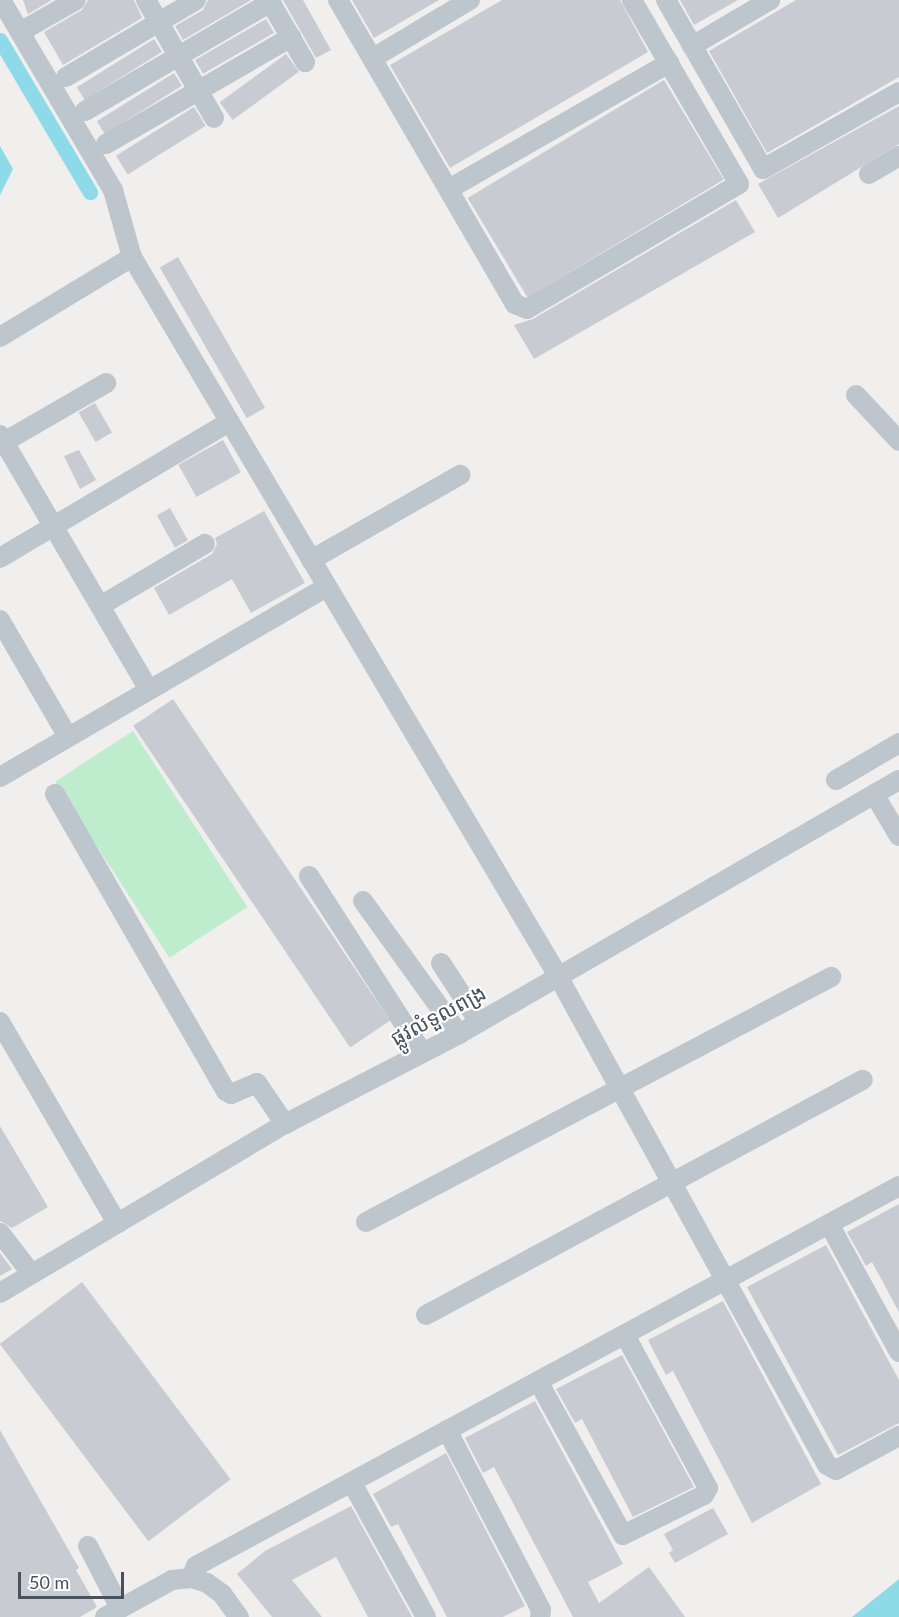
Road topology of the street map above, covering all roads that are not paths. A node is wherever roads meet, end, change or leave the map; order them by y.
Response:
1 (1, 0) edge
2 (76, 0) edge
3 (146, 0) edge
4 (196, 0) edge
5 (338, 0) edge
6 (470, 0) edge
7 (632, 0) edge
8 (666, 0) edge
9 (770, 0) edge
10 (270, 1) edge
11 (158, 22) junction
12 (20, 32) junction
13 (291, 37) junction
14 (692, 46) junction
15 (178, 57) junction
16 (373, 58) junction
17 (305, 62) dead end
18 (669, 63) junction
19 (66, 77) dead end
20 (198, 91) junction
21 (899, 92) edge
22 (86, 111) dead end
23 (214, 118) dead end
24 (106, 144) dead end
25 (899, 156) edge
26 (869, 174) dead end
27 (449, 189) junction
28 (132, 257) junction
29 (0, 337) edge
30 (106, 383) dead end
31 (856, 395) dead end
32 (230, 422) junction
33 (2, 439) edge
34 (899, 441) edge
35 (460, 476) dead end
36 (54, 527) junction
37 (205, 544) dead end
38 (0, 558) edge
39 (312, 560) junction
40 (327, 587) junction
41 (100, 606) junction
42 (3, 632) edge
43 (149, 690) junction
44 (68, 737) junction
45 (899, 743) edge
46 (0, 777) edge
47 (836, 780) dead end
48 (899, 780) edge
49 (55, 794) dead end
50 (874, 794) junction
51 (899, 836) edge
52 (309, 876) dead end
53 (363, 901) dead end
54 (441, 963) dead end
55 (558, 976) junction
56 (831, 977) dead end
57 (0, 1022) edge
58 (479, 1022) junction
59 (459, 1034) junction
60 (5, 1043) edge
61 (422, 1052) junction
62 (863, 1080) dead end
63 (620, 1091) junction
64 (285, 1124) junction
65 (670, 1183) junction
66 (899, 1186) edge
67 (366, 1222) dead end
68 (117, 1223) junction
69 (829, 1224) junction
70 (0, 1233) edge
71 (31, 1273) junction
72 (724, 1281) junction
73 (0, 1293) edge
74 (426, 1315) dead end
75 (625, 1335) junction
76 (899, 1352) edge
77 (538, 1381) junction
78 (447, 1430) junction
79 (899, 1436) edge
80 (352, 1483) junction
81 (88, 1546) dead end
82 (191, 1578) junction
83 (113, 1613) edge
84 (239, 1617) edge
85 (426, 1617) edge
86 (540, 1617) edge

1 - 12 street
2 - 12 street
3 - 11 street
4 - 11 street
5 - 16 street
6 - 16 street
7 - 18 street
8 - 14 street
9 - 14 street
10 - 13 street
10 - 15 street
11 - 15 street
11 - 19 street
12 - 28 street
13 - 17 street
13 - 20 street
14 - 21 street
15 - 20 street
15 - 22 street
16 - 27 street
18 - 27 street
18 - 27 street
20 - 23 street
20 - 24 street
25 - 26 street
28 - 29 street
28 - 32 street
30 - 33 street
31 - 34 street
32 - 36 street
32 - 39 street
33 - 36 street
35 - 39 street
36 - 38 street
36 - 41 street
37 - 41 street
39 - 40 street
40 - 43 street
40 - 55 street
41 - 43 street
42 - 44 street
43 - 44 street
44 - 46 street
45 - 47 street
48 - 50 street, ផ្លូវលំទួលពង្រ
49 - 64 street
50 - 51 street
50 - 55 street, ផ្លូវលំទួលពង្រ
52 - 61 street
53 - 59 street
54 - 58 street
55 - 58 street, ផ្លូវលំទួលពង្រ
55 - 63 street
56 - 63 street
57 - 60 street
58 - 59 street, ផ្លូវលំទួលពង្រ
59 - 61 street, ផ្លូវលំទួលពង្រ
60 - 68 street
61 - 64 street, ផ្លូវលំទួលពង្រ
62 - 65 street
63 - 65 street
63 - 67 street
64 - 68 street, ផ្លូវលំទួលពង្រ
65 - 72 street
65 - 74 street
66 - 69 street
68 - 71 street, ផ្លូវលំទួលពង្រ
69 - 72 street
69 - 76 street
70 - 71 street
71 - 73 street, ផ្លូវលំទួលពង្រ
72 - 75 street
72 - 79 street
75 - 77 street
75 - 77 street
77 - 78 street
78 - 80 street
78 - 86 street
80 - 82 street
80 - 85 street
81 - 83 street
82 - 83 street
82 - 84 street

